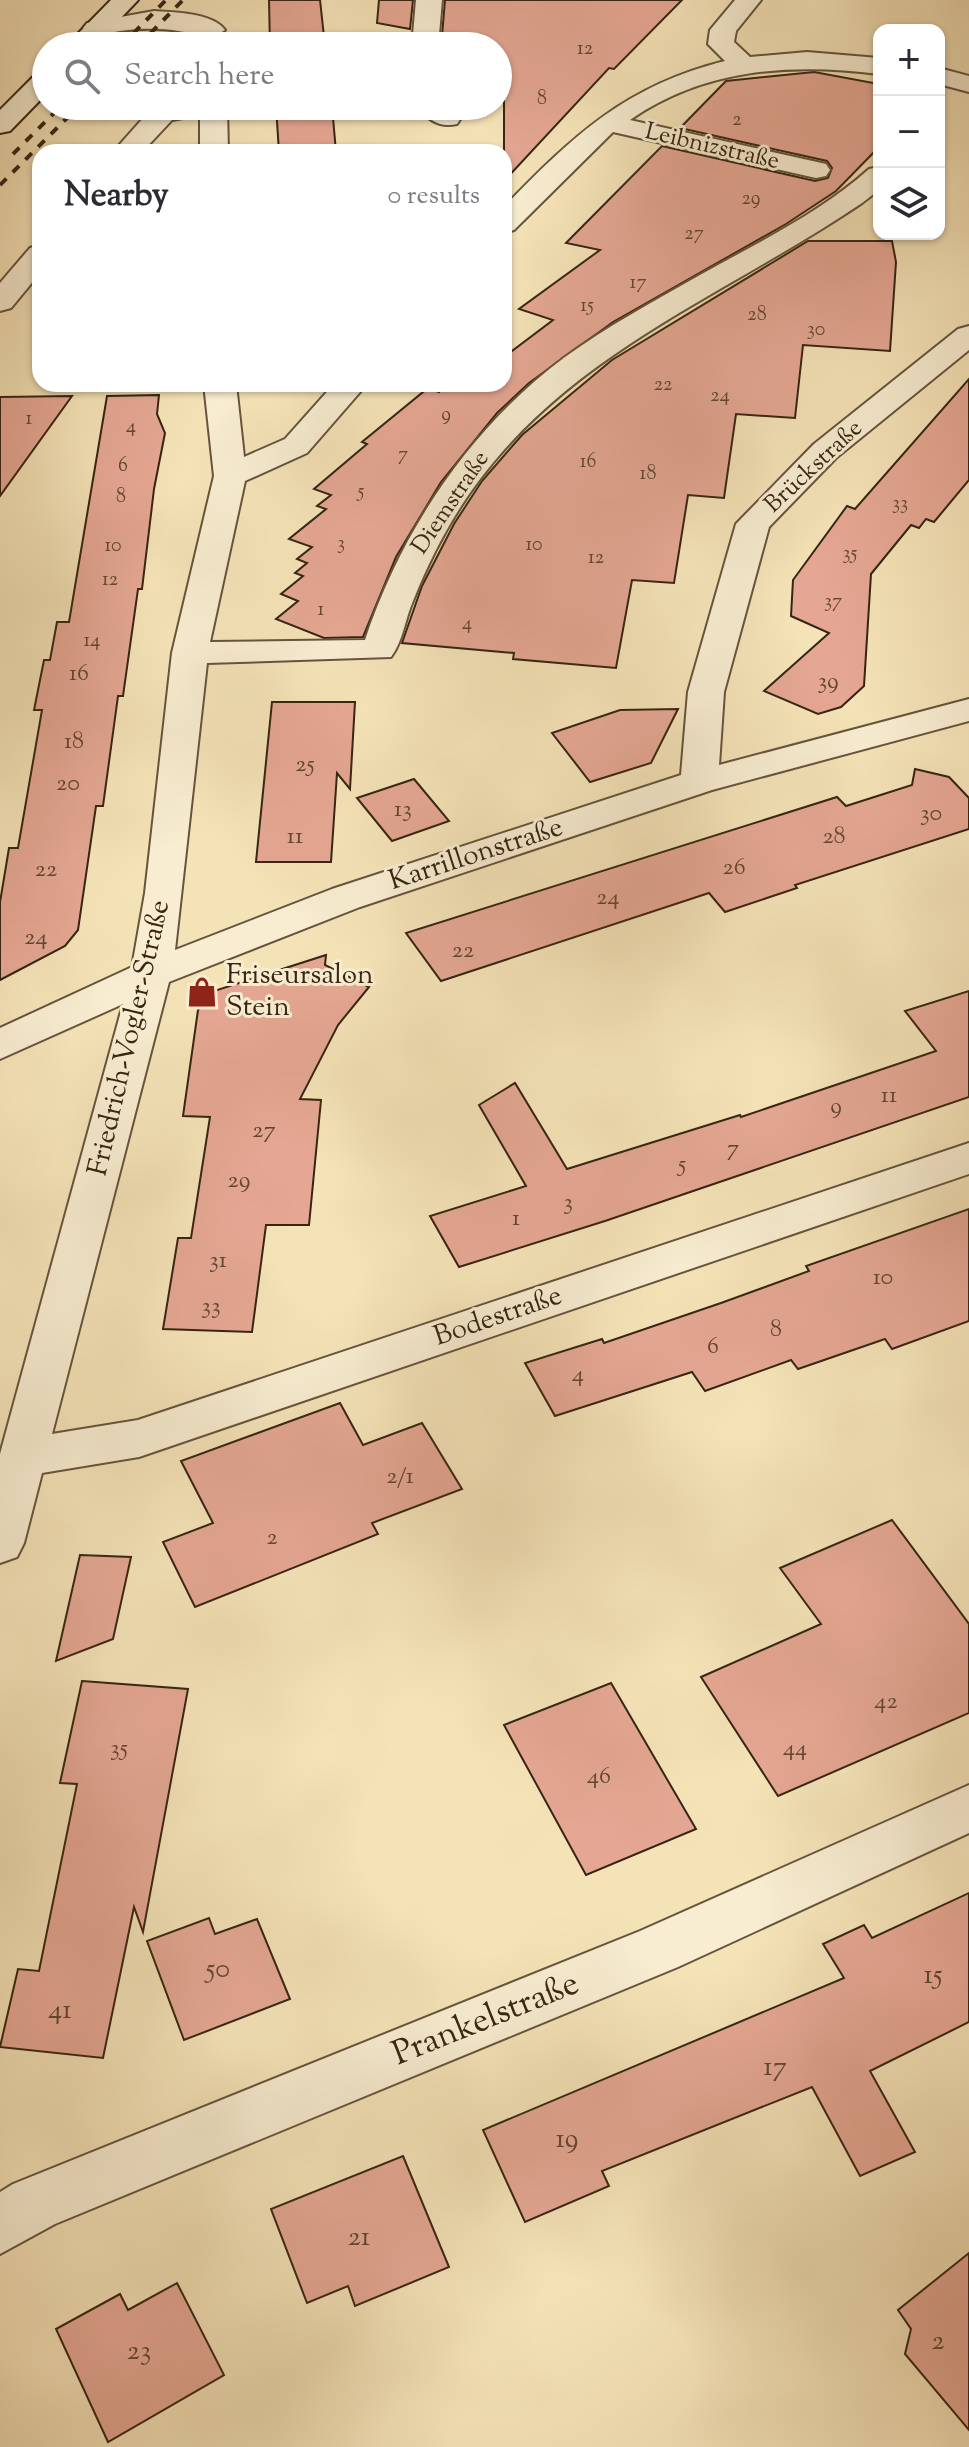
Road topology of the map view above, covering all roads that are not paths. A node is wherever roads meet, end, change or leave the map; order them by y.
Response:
1 (125, 0) edge
2 (206, 0) edge
3 (429, 0) edge
4 (748, 0) edge
5 (93, 32) edge
6 (99, 32) edge
7 (197, 32) edge
8 (212, 32) edge
9 (426, 32) edge
10 (742, 63) junction
11 (873, 65) edge
12 (945, 78) edge
13 (969, 84) edge
14 (32, 93) edge
15 (157, 120) edge
16 (214, 120) edge
17 (607, 123) junction
18 (0, 125) edge
19 (134, 144) edge
20 (214, 144) edge
21 (816, 170) dead end
22 (873, 179) edge
23 (512, 216) edge
24 (32, 264) edge
25 (0, 302) edge
26 (969, 335) edge
27 (221, 392) edge
28 (344, 392) edge
29 (230, 476) junction
30 (190, 653) junction
31 (969, 710) edge
32 (699, 782) junction
33 (151, 974) junction
34 (0, 1045) edge
35 (969, 1158) edge
36 (23, 1458) junction
37 (0, 1543) edge
38 (969, 1808) edge
39 (0, 2225) edge

1 - 5 street
2 - 8 street
3 - 9 street
4 - 10 street
6 - 7 street
10 - 11 street
10 - 17 street, Leibnizstraße
12 - 13 street
14 - 18 street
15 - 19 street
16 - 20 street
17 - 21 street, Leibnizstraße
17 - 23 street, Leibnizstraße
22 - 30 street, Diemstraße
24 - 25 street
26 - 32 street, Brückstraße
27 - 29 street, Friedrich-Vogler-Straße
28 - 29 street
29 - 30 street, Friedrich-Vogler-Straße
30 - 33 street, Friedrich-Vogler-Straße
31 - 32 street, Karrillonstraße
32 - 33 street, Karrillonstraße
33 - 34 street, Karrillonstraße
33 - 36 street, Friedrich-Vogler-Straße
35 - 36 street, Bodestraße
36 - 37 street, Friedrich-Vogler-Straße
38 - 39 street, Prankelstraße

